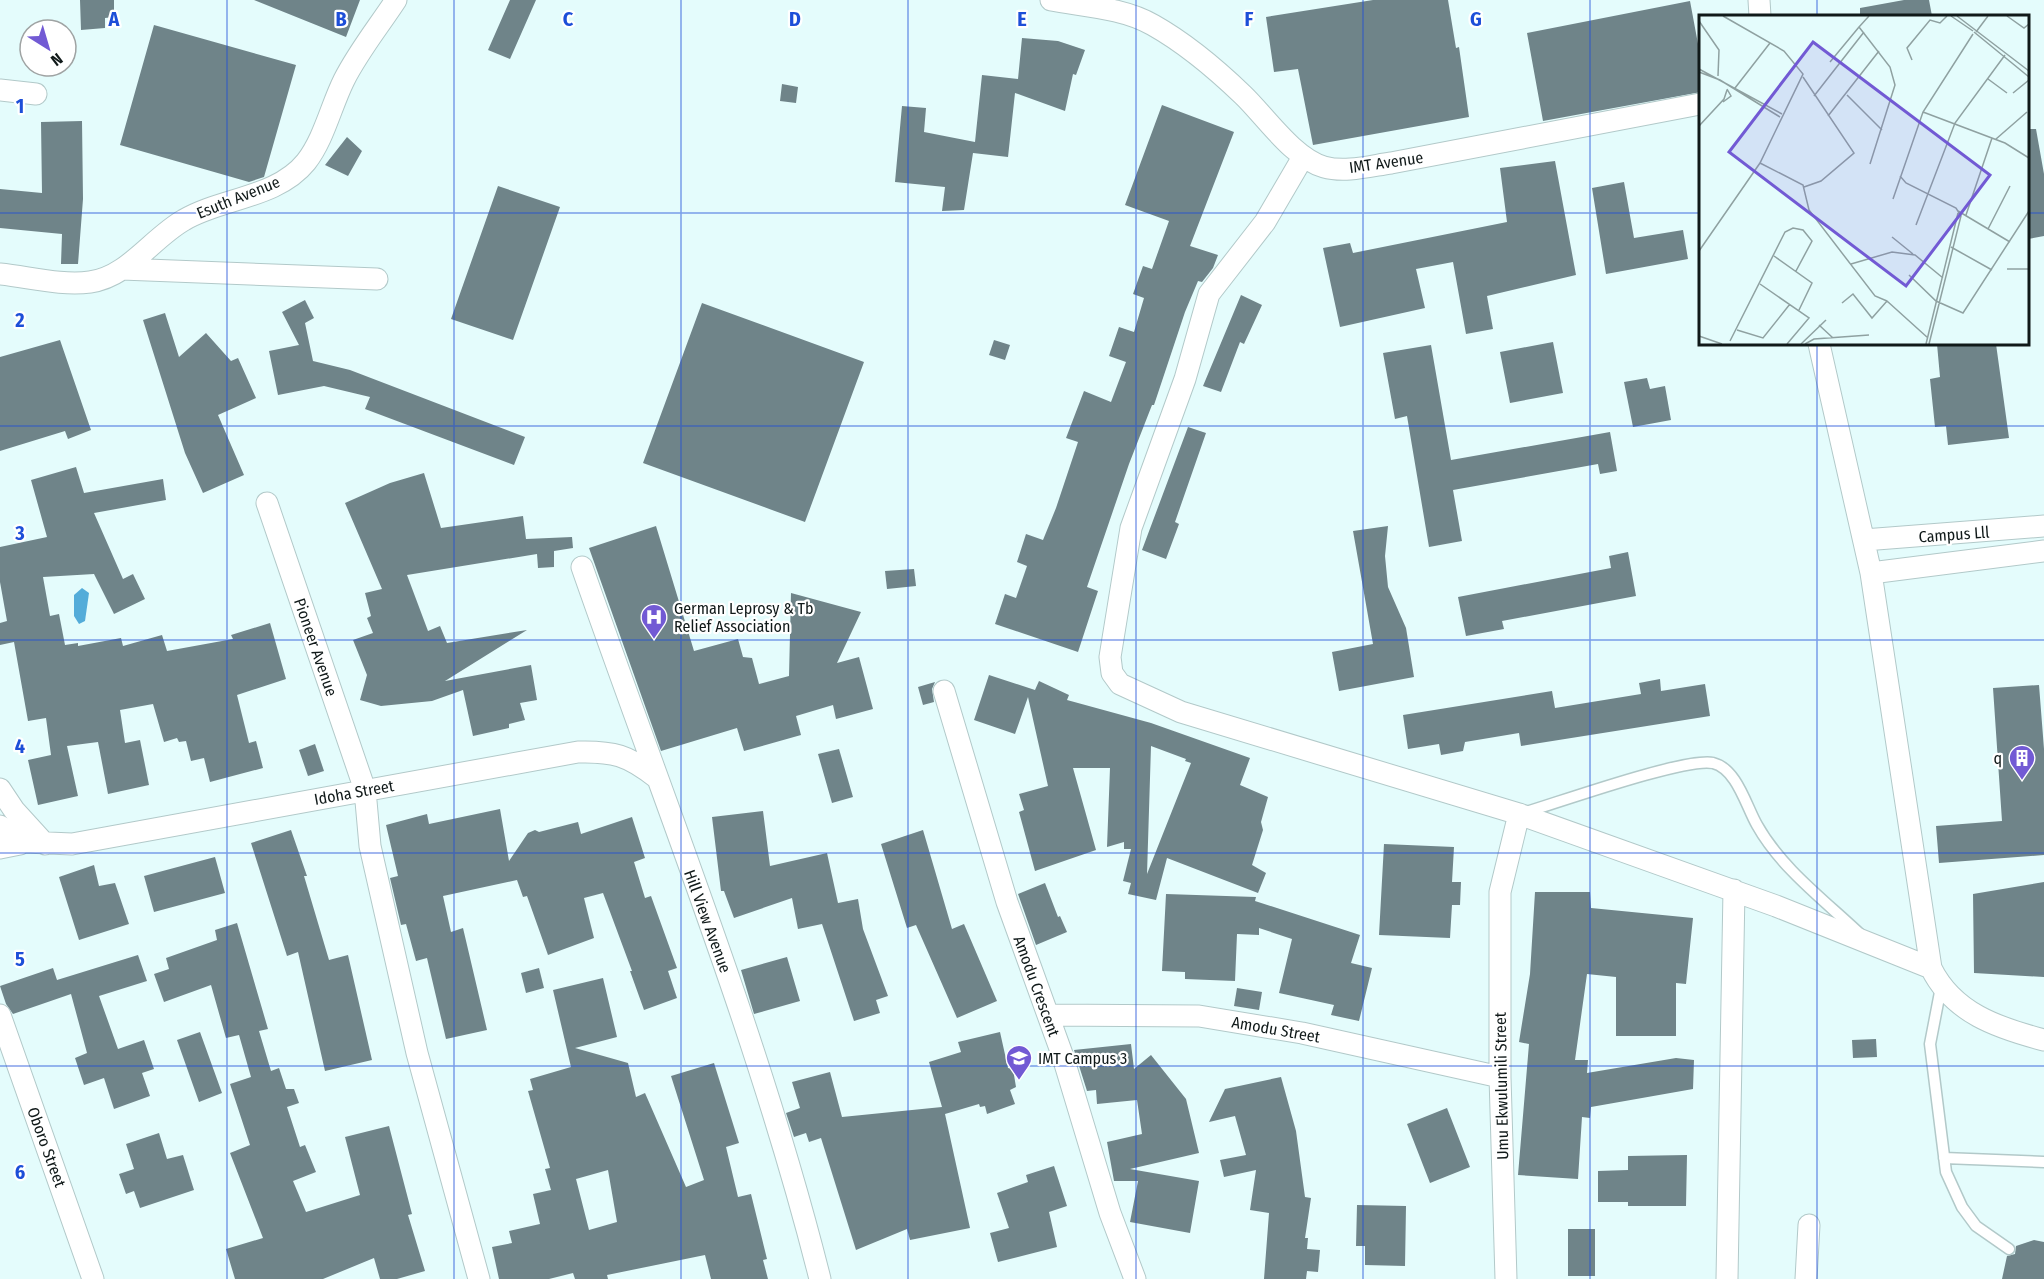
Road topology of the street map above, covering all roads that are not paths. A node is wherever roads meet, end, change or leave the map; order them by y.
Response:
1 (396, 0) edge
2 (1052, 0) edge
3 (1759, 0) edge
4 (1760, 15) edge
5 (0, 90) edge
6 (36, 94) dead end
7 (1699, 104) edge
8 (1303, 156) junction
9 (122, 269) junction
10 (0, 274) edge
11 (377, 279) dead end
12 (1819, 345) edge
13 (267, 503) dead end
14 (2044, 526) edge
15 (1864, 540) junction
16 (2044, 551) edge
17 (582, 567) dead end
18 (1871, 573) junction
19 (944, 691) dead end
20 (657, 777) junction
21 (0, 789) edge
22 (365, 790) junction
23 (1519, 814) junction
24 (0, 826) edge
25 (35, 840) junction
26 (0, 848) edge
27 (1734, 890) junction
28 (1871, 944) junction
29 (1931, 968) junction
30 (1941, 987) junction
31 (0, 1015) edge
32 (1048, 1015) junction
33 (2044, 1040) edge
34 (1500, 1077) junction
35 (1944, 1158) junction
36 (2044, 1162) edge
37 (1809, 1225) dead end
38 (2009, 1249) dead end
39 (93, 1279) edge
40 (479, 1279) edge
41 (820, 1279) edge
42 (1135, 1279) edge
43 (1506, 1279) edge
44 (1727, 1279) edge
45 (1806, 1279) edge

1 - 9 street, Esuth Avenue
2 - 8 street, IMT Avenue
3 - 4 street
5 - 6 street
7 - 8 street, IMT Avenue
8 - 23 street
9 - 10 street, Esuth Avenue
9 - 11 street
12 - 15 street
13 - 22 street, Pioneer Avenue
14 - 15 street, Campus Lll
15 - 18 street
16 - 18 street
17 - 20 street, Hill View Avenue
18 - 29 street
19 - 32 street, Amodu Crescent
20 - 22 street, Idoha Street
20 - 41 street, Hill View Avenue
21 - 25 street
22 - 25 street, Idoha Street
22 - 40 street, Pioneer Avenue
23 - 27 street
23 - 28 lane
23 - 34 street, Umu Ekwulumili Street
24 - 25 street
25 - 26 street, Idoha Street
27 - 28 street
27 - 44 street
28 - 29 street
29 - 30 street
30 - 33 street
30 - 35 lane
31 - 39 street, Oboro Street
32 - 34 street, Amodu Street
32 - 42 street, Amodu Crescent
34 - 43 street, Umu Ekwulumili Street
35 - 36 lane
35 - 38 lane
37 - 45 street

